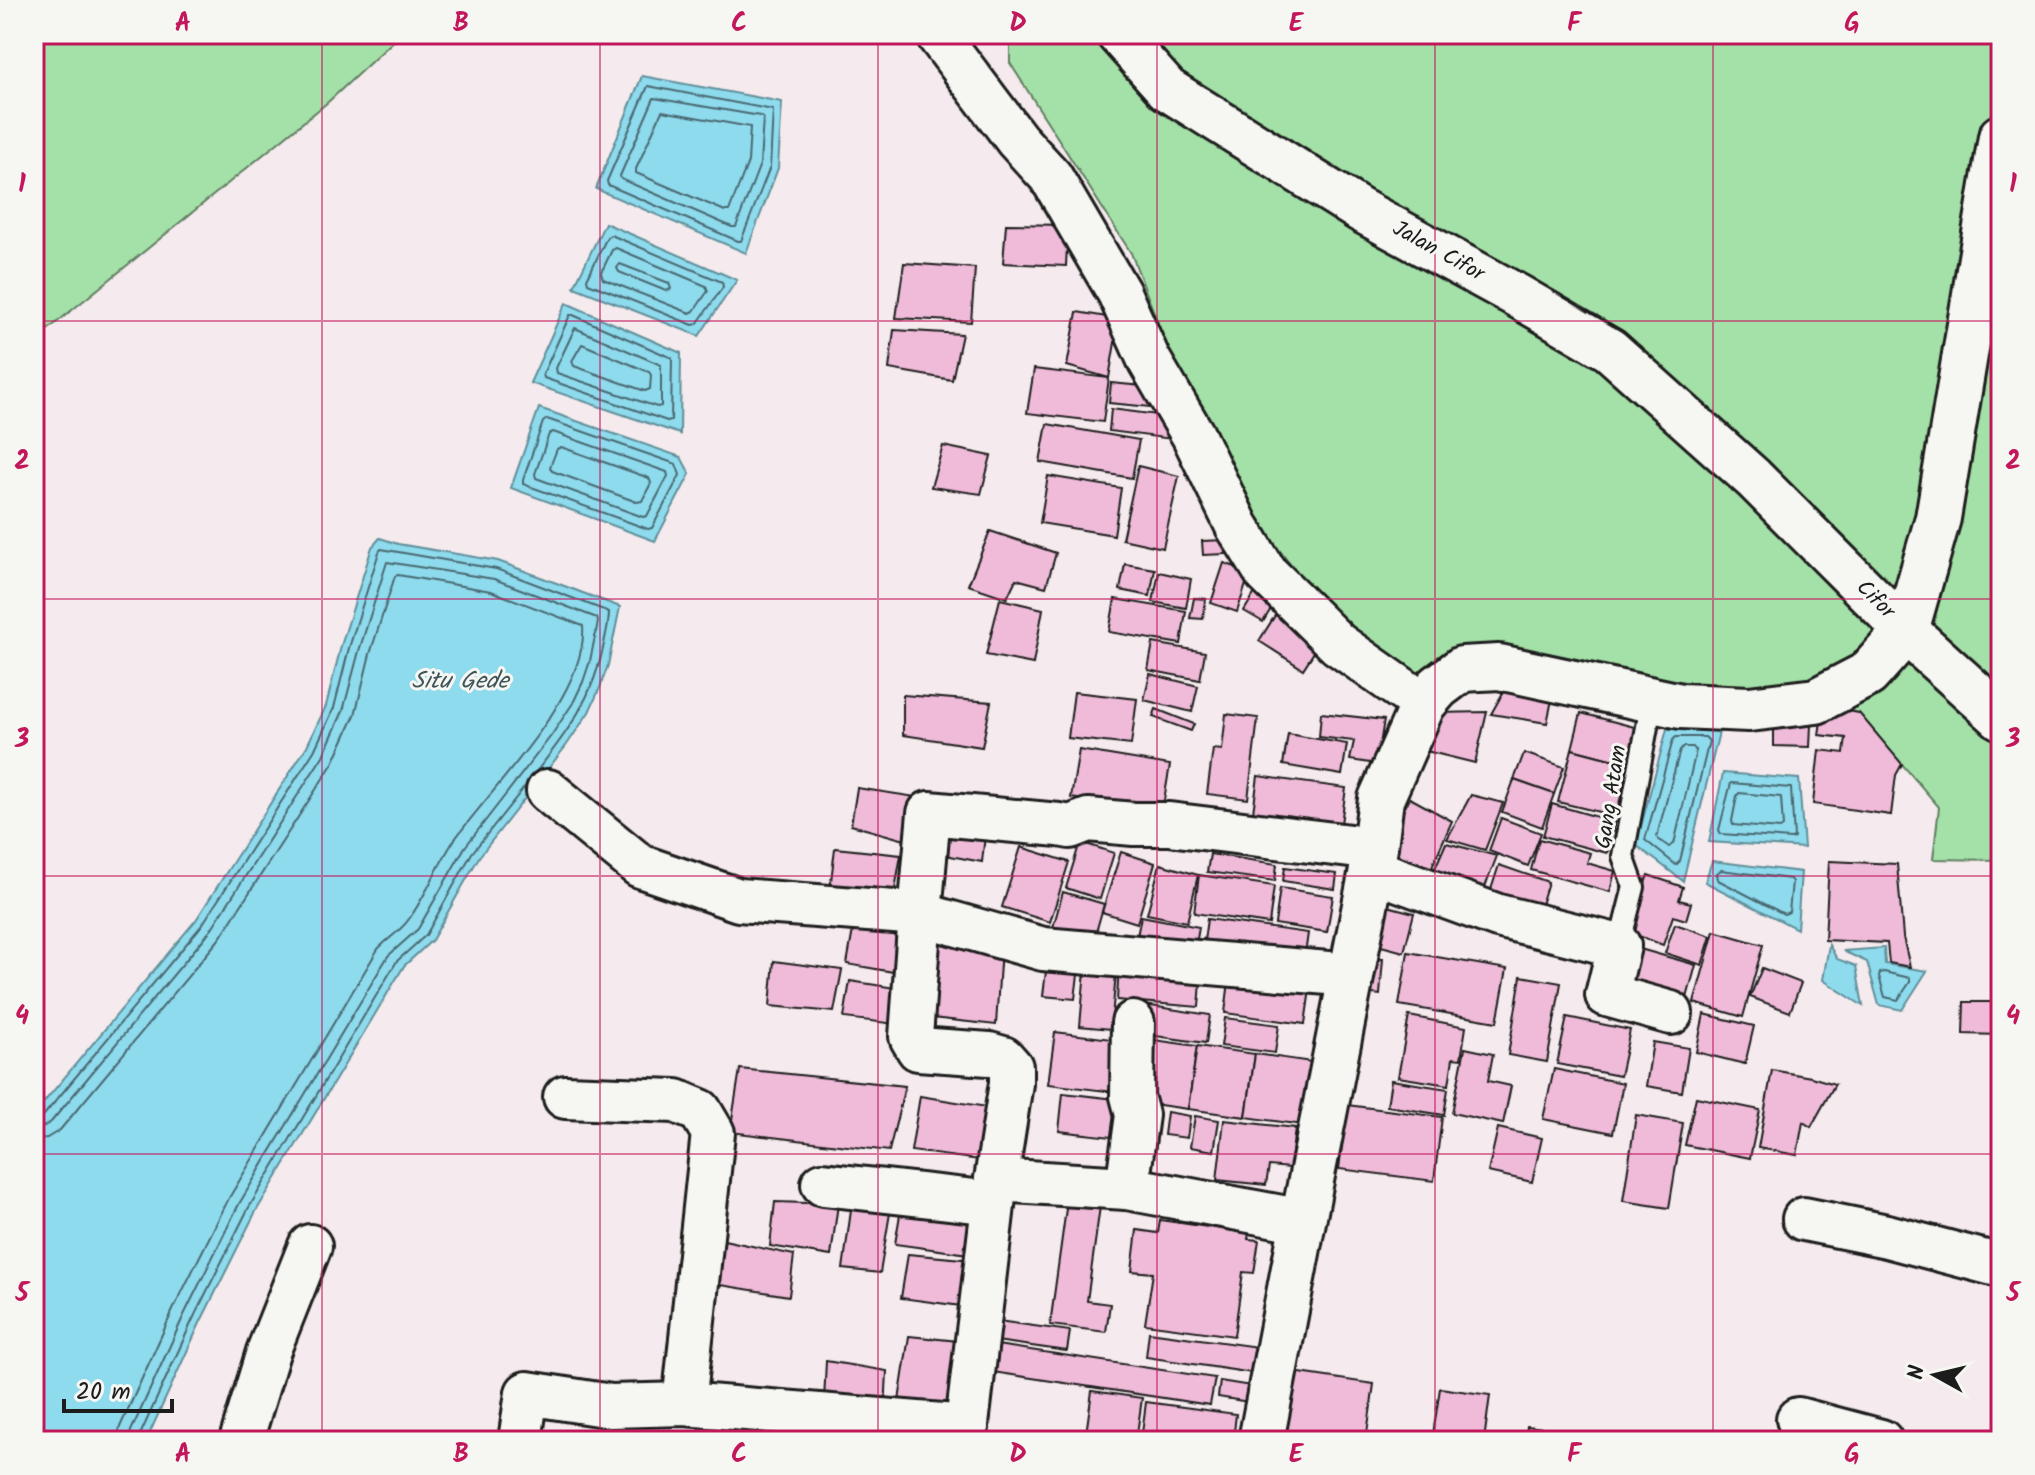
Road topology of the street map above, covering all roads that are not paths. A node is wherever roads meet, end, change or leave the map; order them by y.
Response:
1 (937, 34) edge
2 (1118, 34) edge
3 (2001, 137) edge
4 (1753, 478) joint
5 (1906, 631) junction
6 (1652, 700) junction
7 (1423, 704) junction
8 (2001, 717) edge
9 (548, 791) dead end
10 (1374, 860) junction
11 (920, 914) junction
12 (1619, 946) junction
13 (1352, 975) junction
14 (1671, 1013) dead end
15 (1133, 1023) dead end
16 (565, 1097) dead end
17 (823, 1184) dead end
18 (1127, 1188) junction
19 (995, 1191) junction
20 (1804, 1219) dead end
21 (1303, 1221) junction
22 (310, 1246) dead end
23 (2001, 1266) edge
24 (684, 1404) junction
25 (1798, 1419) dead end
26 (608, 1423) edge
27 (966, 1434) edge
28 (241, 1441) edge
29 (520, 1441) edge
30 (1261, 1441) edge
31 (1881, 1441) edge

1 - 7 street
2 - 4 street, Jalan Cifor
3 - 5 street
4 - 5 street, Cifor
5 - 6 street
5 - 8 street, Cifor
6 - 7 street
6 - 12 lane, Gang Atam
7 - 10 street
9 - 11 street
10 - 11 street
10 - 12 street
10 - 13 street
11 - 13 street
11 - 19 street
12 - 14 street
13 - 21 street
15 - 18 street
16 - 24 street
17 - 19 street
18 - 19 street
18 - 21 street
19 - 27 street
20 - 23 street
21 - 30 street
22 - 28 street
24 - 26 street
24 - 27 street
25 - 31 street
26 - 29 street

